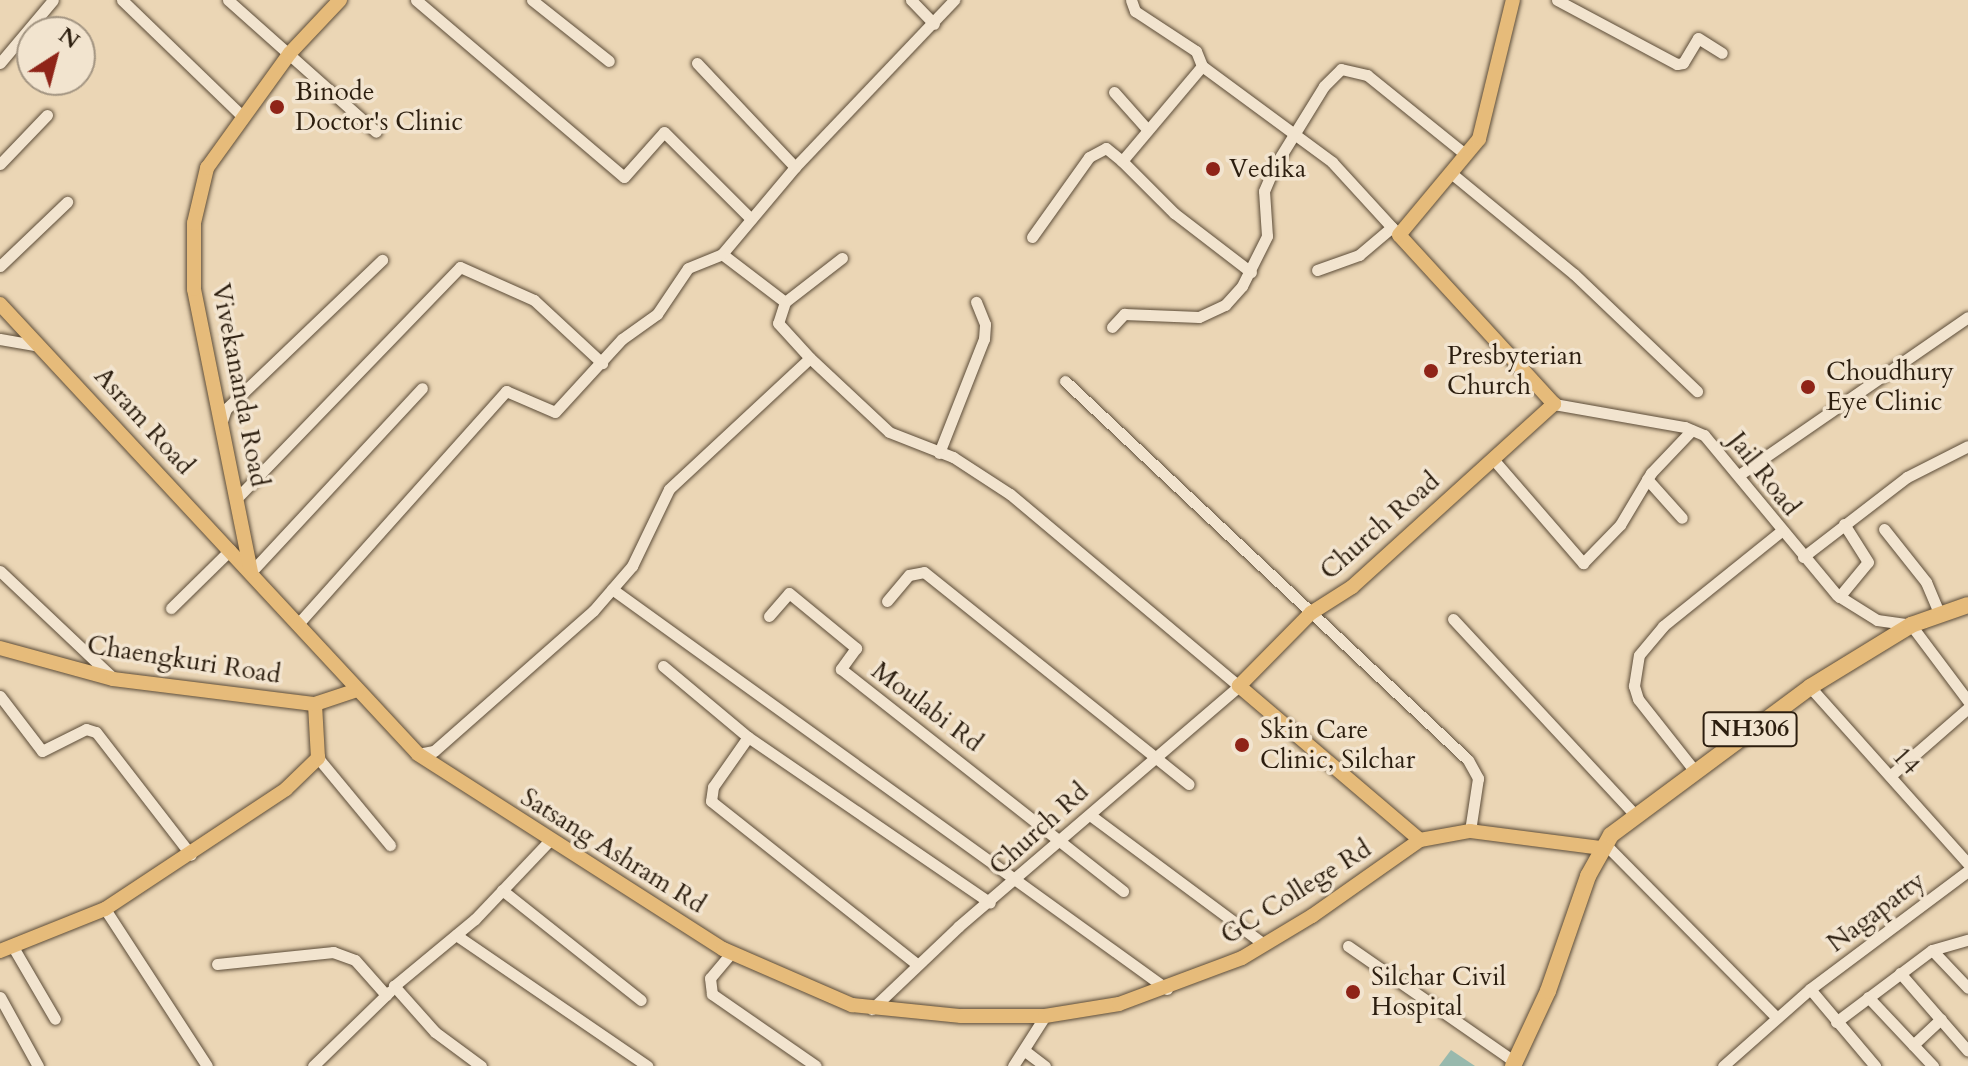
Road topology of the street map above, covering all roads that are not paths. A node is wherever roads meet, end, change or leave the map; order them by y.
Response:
1 (53, 0) edge
2 (122, 0) edge
3 (228, 0) edge
4 (416, 0) edge
5 (532, 0) edge
6 (911, 0) edge
7 (954, 0) edge
8 (1131, 0) edge
9 (1513, 0) edge
10 (1557, 0) edge
11 (335, 2) edge
12 (934, 24) junction
13 (290, 53) junction
14 (1722, 53) dead end
15 (609, 61) dead end
16 (0, 63) edge
17 (697, 63) dead end
18 (1202, 66) junction
19 (1114, 92) dead end
20 (47, 115) dead end
21 (243, 117) junction
22 (1147, 129) junction
23 (376, 132) dead end
24 (1295, 133) junction
25 (1466, 155) junction
26 (1122, 161) junction
27 (0, 164) edge
28 (795, 167) junction
29 (1451, 173) junction
30 (67, 202) dead end
31 (751, 219) junction
32 (1395, 231) junction
33 (1032, 237) dead end
34 (722, 254) junction
35 (842, 258) dead end
36 (382, 260) dead end
37 (0, 266) edge
38 (1317, 270) dead end
39 (1251, 272) junction
40 (785, 302) junction
41 (976, 302) dead end
42 (0, 304) edge
43 (1968, 317) edge
44 (1112, 327) dead end
45 (0, 339) edge
46 (44, 347) junction
47 (810, 358) junction
48 (602, 363) junction
49 (1065, 381) dead end
50 (422, 388) dead end
51 (1697, 391) dead end
52 (1554, 404) junction
53 (221, 424) junction
54 (1692, 430) junction
55 (1968, 446) edge
56 (939, 453) junction
57 (1493, 459) junction
58 (1739, 475) junction
59 (1647, 479) junction
60 (237, 498) junction
61 (1682, 518) dead end
62 (1844, 524) junction
63 (1884, 529) dead end
64 (1781, 531) junction
65 (230, 550) junction
66 (1803, 557) junction
67 (0, 571) edge
68 (251, 572) junction
69 (612, 589) junction
70 (1839, 597) junction
71 (887, 601) dead end
72 (1968, 605) edge
73 (171, 608) dead end
74 (1311, 613) junction
75 (1939, 613) junction
76 (769, 616) dead end
77 (1453, 619) dead end
78 (297, 625) junction
79 (1911, 625) junction
80 (0, 648) edge
81 (663, 666) dead end
82 (113, 679) junction
83 (1239, 686) junction
84 (1810, 687) junction
85 (357, 690) junction
86 (0, 696) edge
87 (1968, 701) edge
88 (315, 704) junction
89 (1968, 708) edge
90 (748, 737) junction
91 (418, 754) junction
92 (318, 758) junction
93 (1157, 758) junction
94 (1694, 770) junction
95 (1890, 776) junction
96 (1189, 784) dead end
97 (1090, 815) junction
98 (1635, 815) junction
99 (1470, 831) junction
100 (1061, 840) junction
101 (1420, 840) junction
102 (549, 841) junction
103 (390, 845) dead end
104 (1602, 846) junction
105 (191, 855) junction
106 (1968, 864) edge
107 (1968, 871) edge
108 (1015, 881) junction
109 (502, 890) junction
110 (1123, 891) dead end
111 (990, 903) junction
112 (105, 909) junction
113 (456, 935) junction
114 (1968, 940) edge
115 (1264, 944) junction
116 (1348, 946) dead end
117 (7, 949) edge
118 (1932, 950) junction
119 (732, 952) junction
120 (217, 964) dead end
121 (917, 964) junction
122 (1900, 973) junction
123 (1968, 988) edge
124 (1167, 989) junction
125 (1810, 989) junction
126 (390, 990) junction
127 (0, 997) edge
128 (1868, 997) junction
129 (641, 1000) dead end
130 (872, 1009) junction
131 (1045, 1016) junction
132 (1776, 1017) junction
133 (55, 1019) dead end
134 (1941, 1019) junction
135 (1836, 1022) junction
136 (1913, 1045) junction
137 (1025, 1051) junction
138 (1968, 1051) edge
139 (1514, 1064) edge
140 (1725, 1065) edge
141 (38, 1066) edge
142 (207, 1066) edge
143 (313, 1066) edge
144 (481, 1066) edge
145 (647, 1066) edge
146 (816, 1066) edge
147 (1013, 1066) edge
148 (1045, 1066) edge
149 (1875, 1066) edge
150 (1933, 1066) edge

1 - 16 street
2 - 21 street
3 - 13 street
4 - 31 street
5 - 15 street
6 - 12 street
7 - 12 street
8 - 18 street
9 - 25 main road
10 - 14 street
11 - 13 main road, Vivekananda Road
12 - 28 street
13 - 21 main road, Vivekananda Road
13 - 23 street
17 - 28 street
18 - 22 street
18 - 24 street
19 - 22 street
20 - 27 street
21 - 53 main road, Vivekananda Road
22 - 26 street
24 - 25 street
24 - 32 street
24 - 39 street
25 - 29 main road
26 - 33 street
26 - 39 street
28 - 31 street
29 - 32 main road
29 - 51 street
30 - 37 street
31 - 34 street
32 - 38 street
32 - 52 main road
34 - 40 street
34 - 48 street
35 - 40 street
36 - 53 street
39 - 44 street
40 - 47 street
41 - 56 street
42 - 46 main road, Asram Road
43 - 58 street
45 - 46 street
46 - 65 main road, Asram Road
47 - 56 street
47 - 69 street
48 - 60 street
48 - 78 street
49 - 74 street
50 - 68 street
52 - 54 street, Jail Road
52 - 57 main road, Church Road
53 - 60 main road, Vivekananda Road
54 - 58 street, Jail Road
54 - 59 street
55 - 62 street
56 - 83 street
57 - 59 street
57 - 74 main road, Church Road
58 - 64 street, Jail Road
59 - 61 street
60 - 68 main road, Vivekananda Road
62 - 66 street
62 - 70 street
63 - 75 street
64 - 66 street, Jail Road
64 - 94 street
65 - 68 main road, Asram Road
65 - 73 street
66 - 70 street, Jail Road
67 - 82 street
68 - 78 main road
69 - 91 street
69 - 108 street
70 - 79 street, Jail Road
71 - 93 street
72 - 75 highway, NH306
74 - 83 main road, Church Road
74 - 99 street
75 - 79 highway, NH306
76 - 100 street, Moulabi Rd
77 - 98 street
78 - 85 main road
79 - 84 highway, NH306
79 - 87 street
80 - 82 main road, Chaengkuri Road
81 - 90 street
82 - 88 main road, Chaengkuri Road
83 - 93 street, Church Rd
83 - 101 main road
84 - 94 highway, NH306
84 - 95 street, 14
85 - 88 main road
85 - 91 main road, Satsang Ashram Rd
86 - 105 street
88 - 92 main road
89 - 95 street
90 - 111 street
90 - 121 street
91 - 102 main road, Satsang Ashram Rd
92 - 103 street
92 - 105 main road
93 - 96 street
93 - 97 street, Church Rd
94 - 98 highway, NH306
95 - 106 street, 14
97 - 100 street, Church Rd
97 - 115 street
98 - 104 highway, NH306
99 - 101 main road, GC College Rd
99 - 104 main road, GC College Rd
100 - 108 street, Church Rd
100 - 110 street
101 - 115 main road, GC College Rd
102 - 109 street
102 - 119 main road, Satsang Ashram Rd
104 - 132 street
104 - 139 highway, NH306
105 - 112 main road
107 - 125 street, Nagapatty
108 - 111 street, Church Rd
108 - 124 street
109 - 113 street
109 - 129 street
111 - 121 street, Church Rd
112 - 117 main road
112 - 142 street
113 - 126 street
113 - 145 street
114 - 118 street
115 - 124 main road, GC College Rd
116 - 139 street
117 - 133 street
118 - 122 street
118 - 123 street
119 - 130 main road, Satsang Ashram Rd
119 - 146 street
120 - 126 street
121 - 130 street, Church Rd
122 - 128 street
122 - 134 street
124 - 131 main road, GC College Rd
125 - 132 street, Nagapatty
125 - 135 street
126 - 143 street
126 - 144 street
127 - 141 street
128 - 135 street
128 - 136 street
130 - 131 main road, GC College Rd
131 - 137 street
132 - 140 street, Nagapatty
134 - 136 street
134 - 138 street
135 - 149 street
136 - 150 street
137 - 147 street
137 - 148 street

